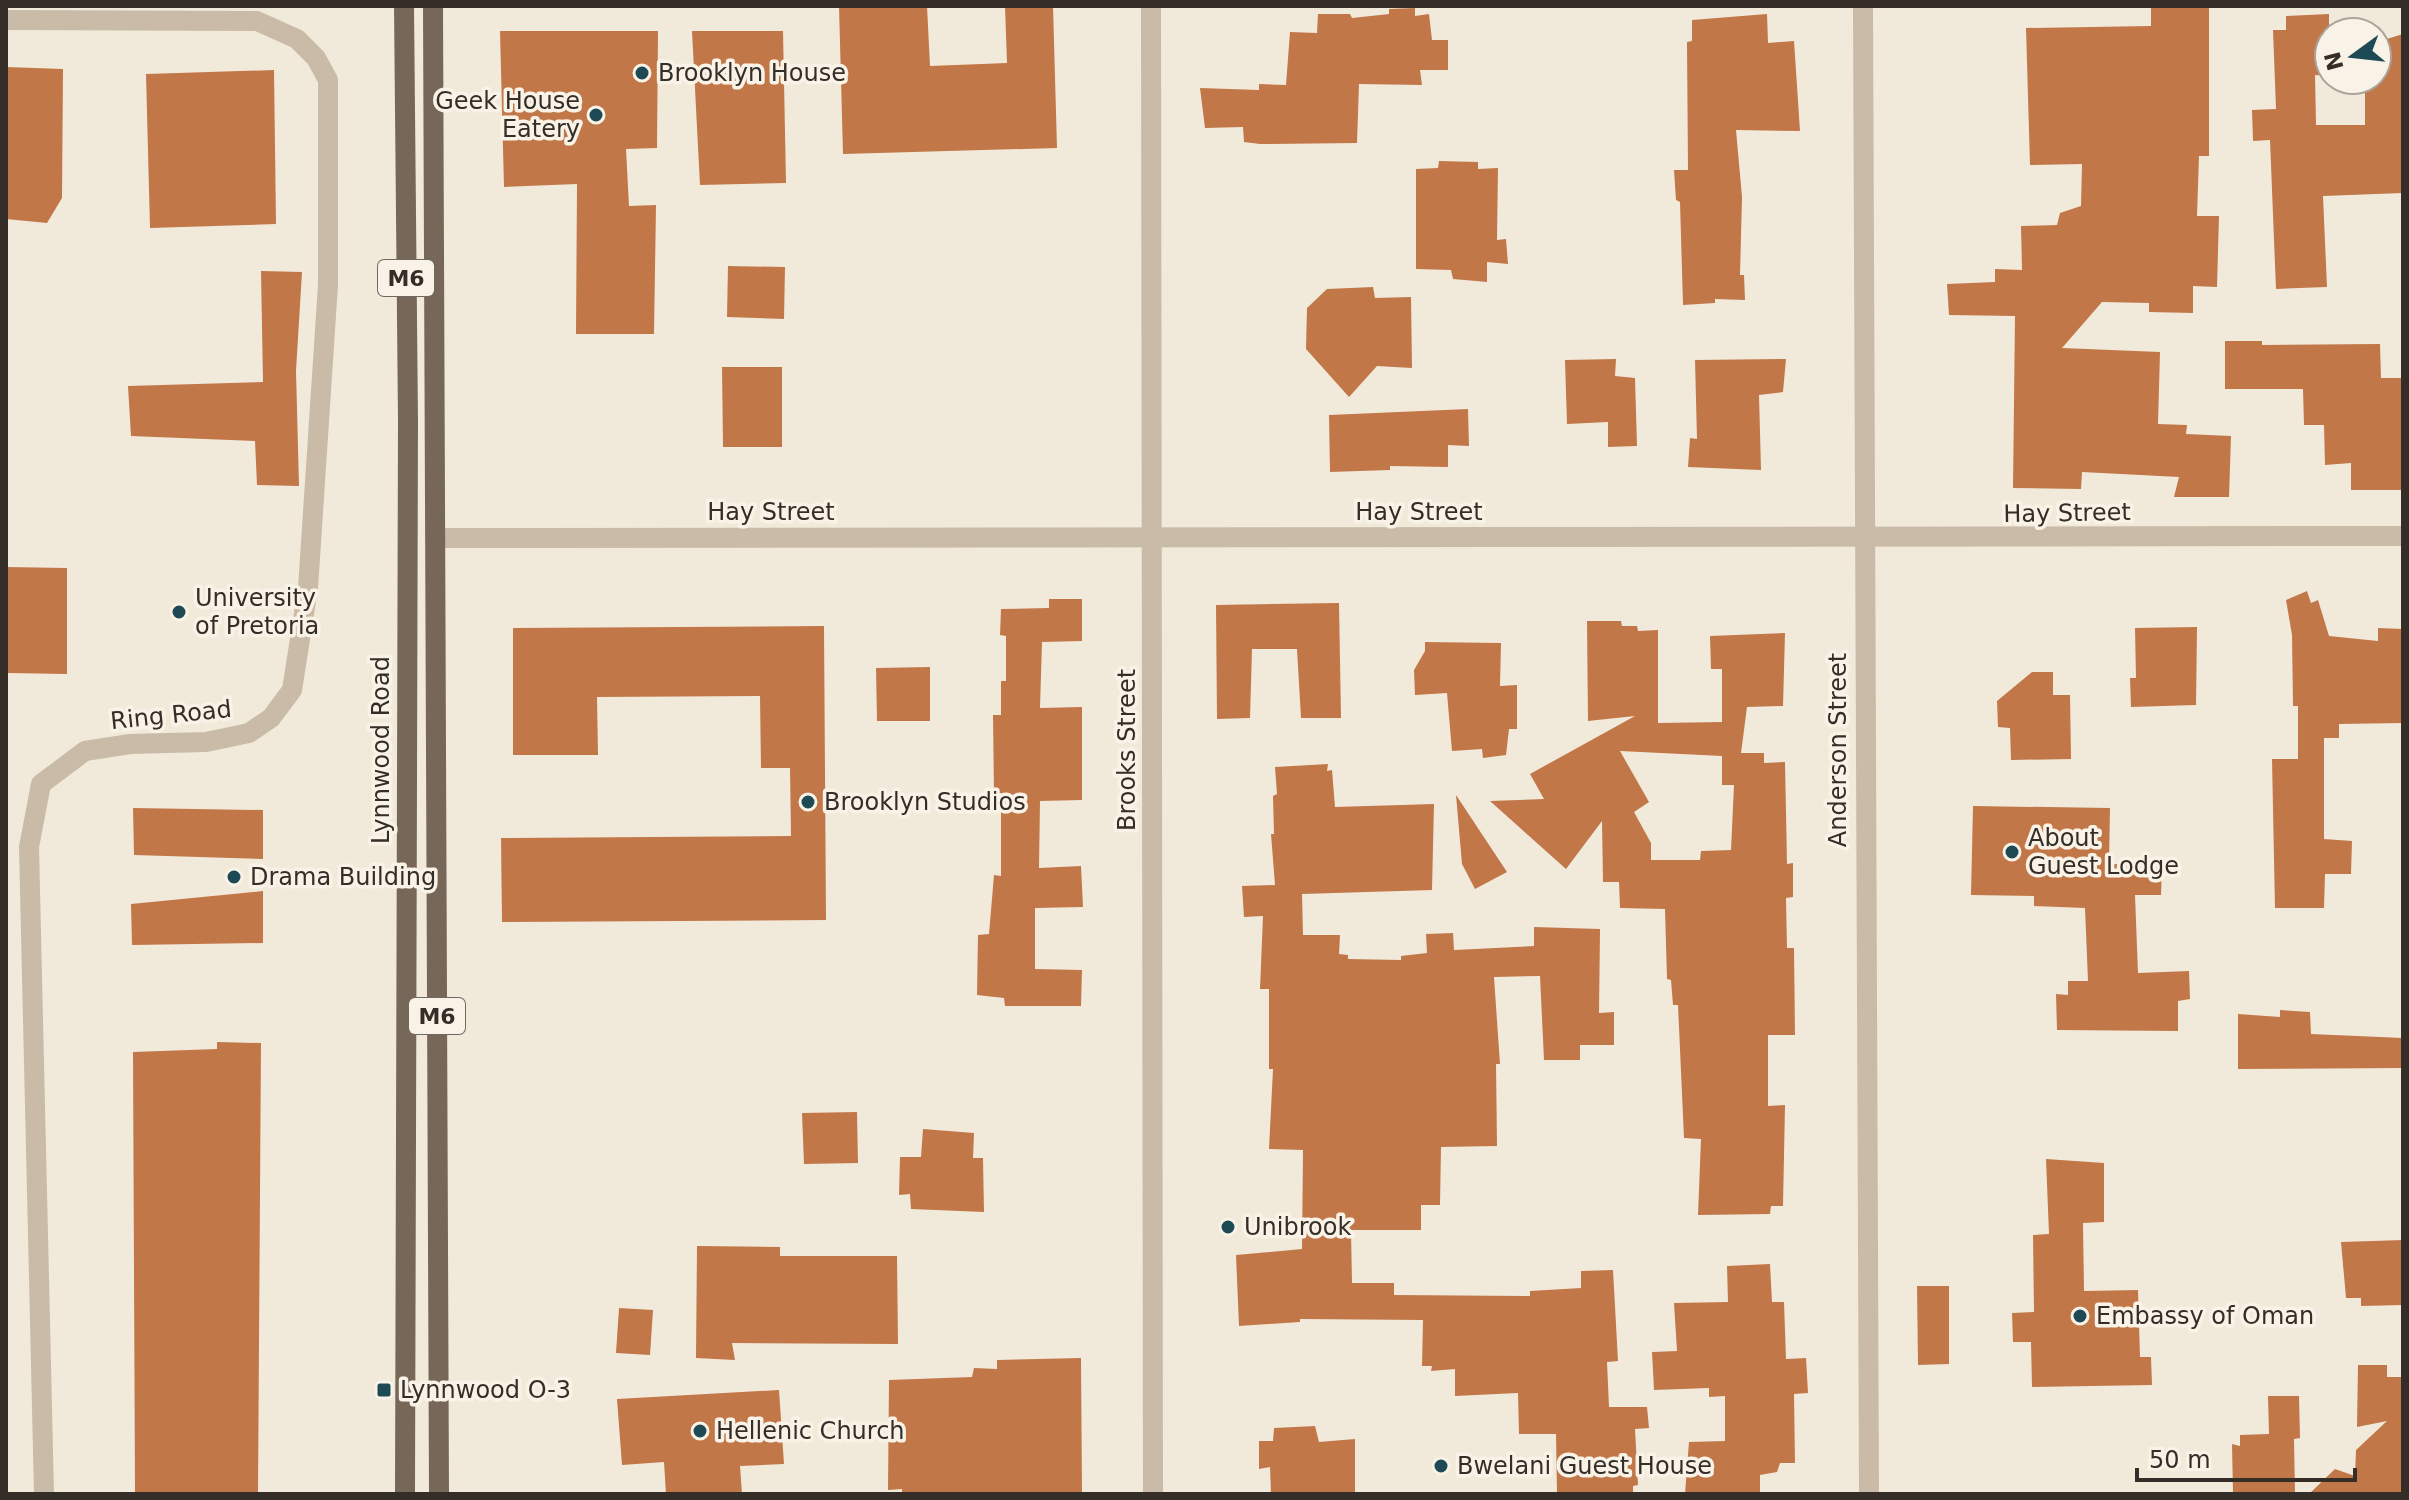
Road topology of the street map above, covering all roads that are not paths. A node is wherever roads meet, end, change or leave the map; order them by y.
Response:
1 (404, 6) edge
2 (433, 6) edge
3 (1151, 6) edge
4 (1863, 6) edge
5 (6, 20) edge
6 (2403, 536) edge
7 (1153, 537) junction
8 (436, 538) junction
9 (1863, 541) junction
10 (44, 1494) edge
11 (405, 1494) edge
12 (439, 1494) edge
13 (1153, 1494) edge
14 (1869, 1494) edge

1 - 11 main road, Lynnwood Road / M6
2 - 8 main road, M6
3 - 7 street, Brooks Street
4 - 9 street, Anderson Street
5 - 10 street, Ring Road
6 - 9 street, Hay Street
7 - 8 street, Hay Street
7 - 9 street, Hay Street
7 - 13 street, Brooks Street
8 - 12 main road, M6
9 - 14 street, Anderson Street

